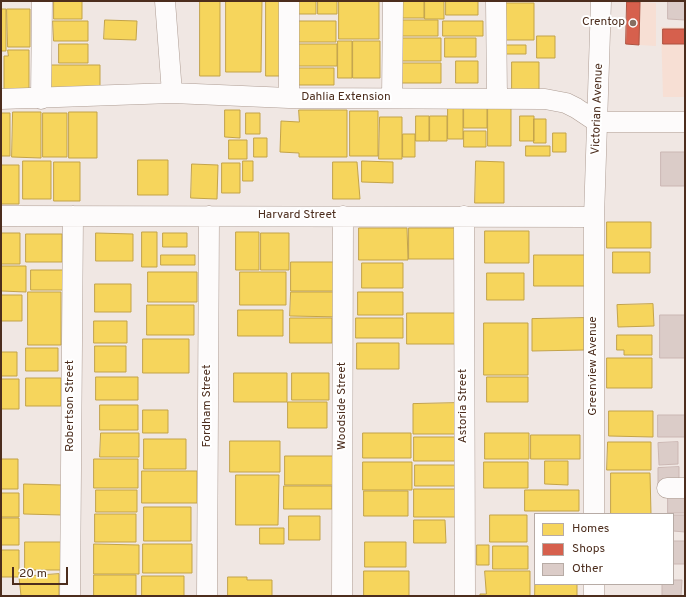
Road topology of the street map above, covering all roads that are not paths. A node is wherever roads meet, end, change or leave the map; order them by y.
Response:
1 (42, 1) edge
2 (165, 1) edge
3 (289, 1) edge
4 (393, 1) edge
5 (496, 1) edge
6 (601, 1) edge
7 (172, 93) junction
8 (289, 98) junction
9 (392, 98) junction
10 (41, 99) junction
11 (497, 99) junction
12 (1, 100) edge
13 (597, 122) junction
14 (685, 122) edge
15 (1, 216) edge
16 (72, 216) junction
17 (209, 216) junction
18 (343, 216) junction
19 (464, 216) junction
20 (594, 218) junction
21 (594, 513) edge
22 (594, 585) edge
23 (70, 596) edge
24 (207, 596) edge
25 (342, 596) edge
26 (465, 596) edge
27 (594, 596) edge

1 - 10 street
2 - 7 street
3 - 8 street
4 - 9 street
5 - 11 street
6 - 13 street, Victorian Avenue
7 - 8 street, Dahlia Extension
7 - 10 street, Dahlia Extension
8 - 9 street, Dahlia Extension
9 - 11 street, Dahlia Extension
10 - 12 street, Dahlia Extension
11 - 13 street, Dahlia Extension
13 - 14 street
13 - 20 street, Victorian Avenue
15 - 16 street, Harvard Street
16 - 17 street, Harvard Street
16 - 23 street, Robertson Street
17 - 18 street, Harvard Street
17 - 24 street, Fordham Street
18 - 19 street, Harvard Street
18 - 25 street, Woodside Street
19 - 20 street, Harvard Street
19 - 26 street, Astoria Street
20 - 21 street, Greenview Avenue
22 - 27 street

